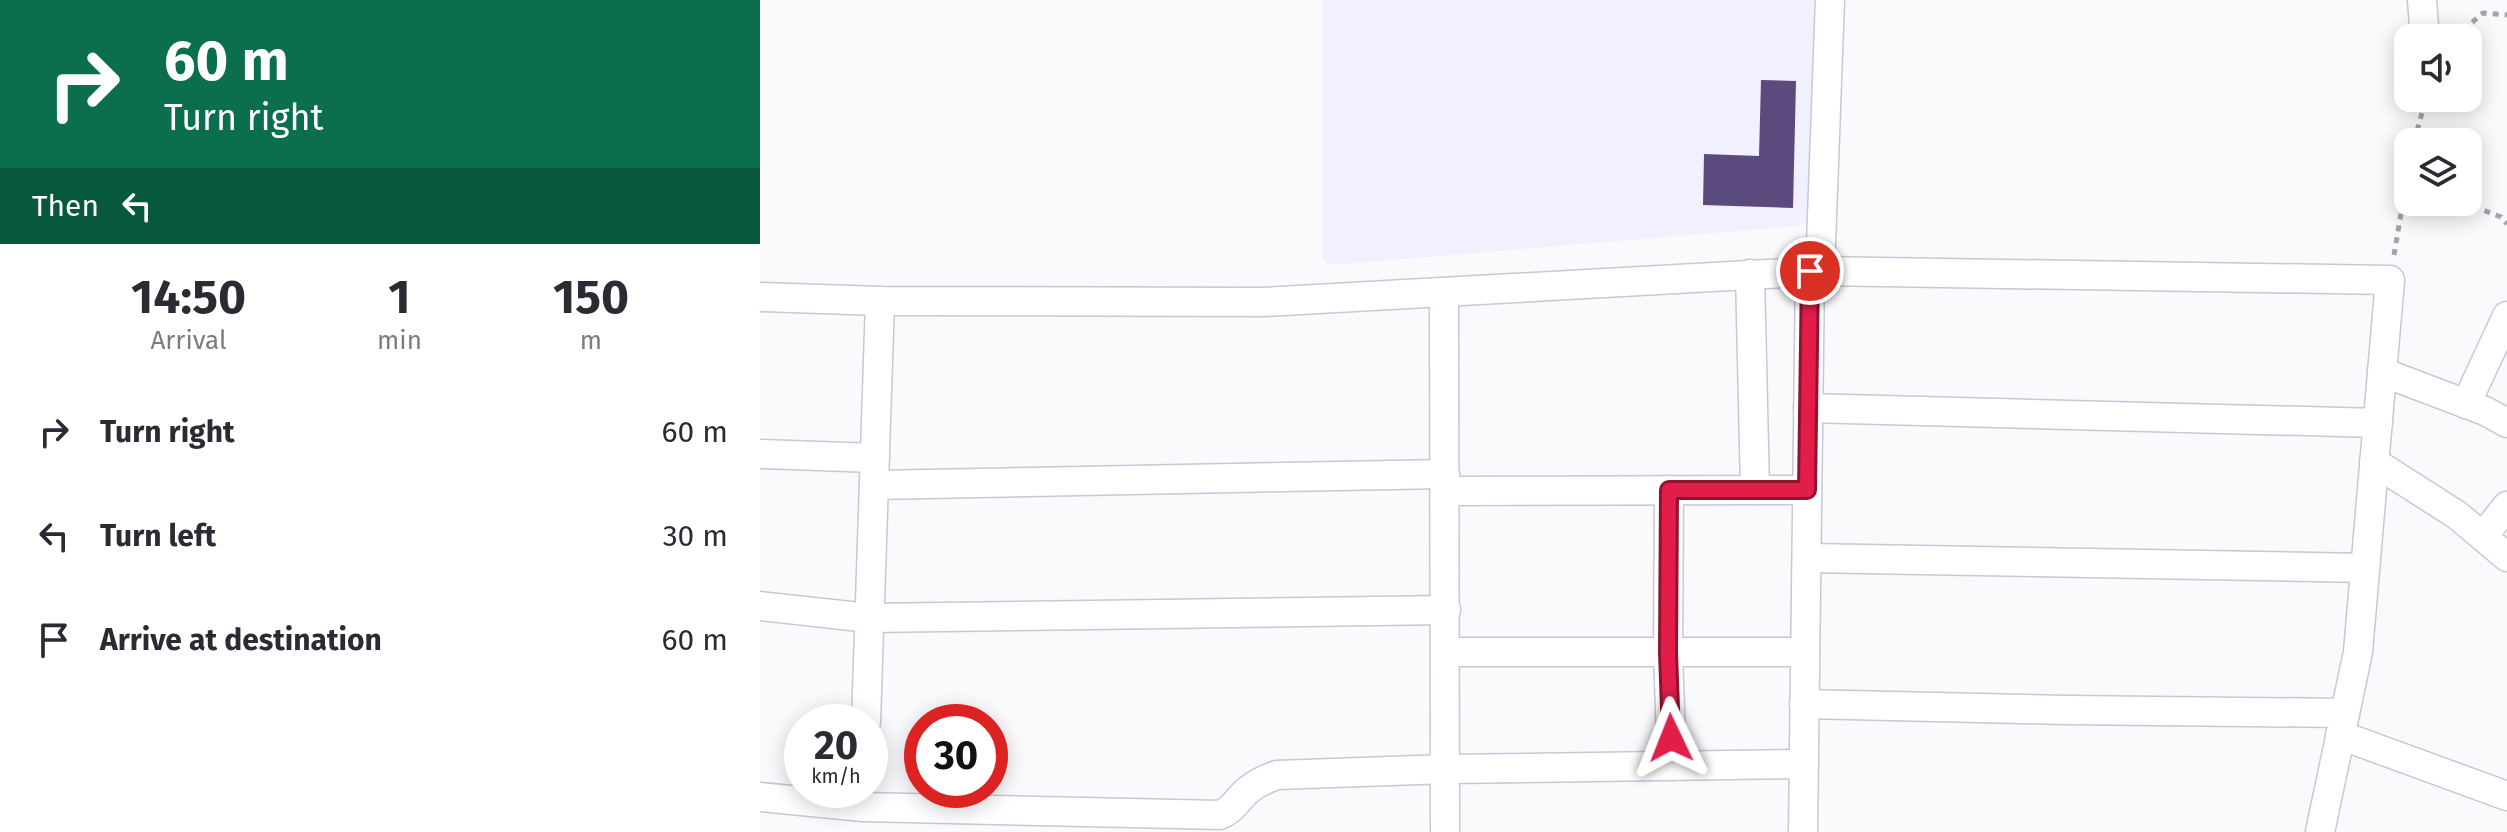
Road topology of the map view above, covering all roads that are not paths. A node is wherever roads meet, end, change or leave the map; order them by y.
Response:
1 (1830, 0) edge
2 (2422, 0) edge
3 (2424, 24) edge
4 (1815, 271) junction
5 (1750, 274) junction
6 (1444, 292) junction
7 (760, 297) edge
8 (880, 301) junction
9 (2507, 316) edge
10 (2382, 372) junction
11 (2466, 404) junction
12 (1808, 408) junction
13 (2378, 423) junction
14 (2507, 423) edge
15 (760, 454) edge
16 (2374, 462) junction
17 (874, 472) junction
18 (1445, 482) junction
19 (1669, 490) junction
20 (1755, 490) junction
21 (1807, 490) junction
22 (2507, 506) edge
23 (2483, 536) junction
24 (2507, 557) edge
25 (1807, 558) junction
26 (2365, 568) junction
27 (760, 606) edge
28 (1446, 610) junction
29 (869, 618) junction
30 (1446, 652) junction
31 (1668, 652) junction
32 (1805, 652) junction
33 (867, 704) edge
34 (1804, 704) junction
35 (2343, 724) junction
36 (1804, 764) junction
37 (1672, 766) junction
38 (1446, 769) junction
39 (2507, 796) edge
40 (760, 797) edge
41 (863, 810) edge
42 (1445, 832) edge
43 (1803, 832) edge
44 (2320, 832) edge

1 - 4 street
2 - 3 street
4 - 5 street
4 - 10 street
4 - 12 street
5 - 6 street
5 - 20 street
6 - 8 street
6 - 18 street
7 - 8 street
8 - 17 street
9 - 11 street
10 - 11 street
10 - 13 street
11 - 14 street
12 - 13 street
12 - 21 street
13 - 16 street
15 - 17 street
16 - 23 street
16 - 26 street
17 - 18 street
17 - 29 street
18 - 19 street
18 - 28 street
19 - 20 street
19 - 31 street
20 - 21 street
21 - 25 street
22 - 23 street
23 - 24 street
25 - 26 street
25 - 32 street
26 - 35 street
27 - 29 street
28 - 29 street
28 - 30 street
29 - 33 street
30 - 31 street
30 - 38 street
31 - 32 street
31 - 37 street
32 - 34 street
34 - 35 street
34 - 36 street
35 - 39 street
35 - 44 street
36 - 37 street
36 - 43 street
37 - 38 street
38 - 41 street
38 - 42 street
40 - 41 street

